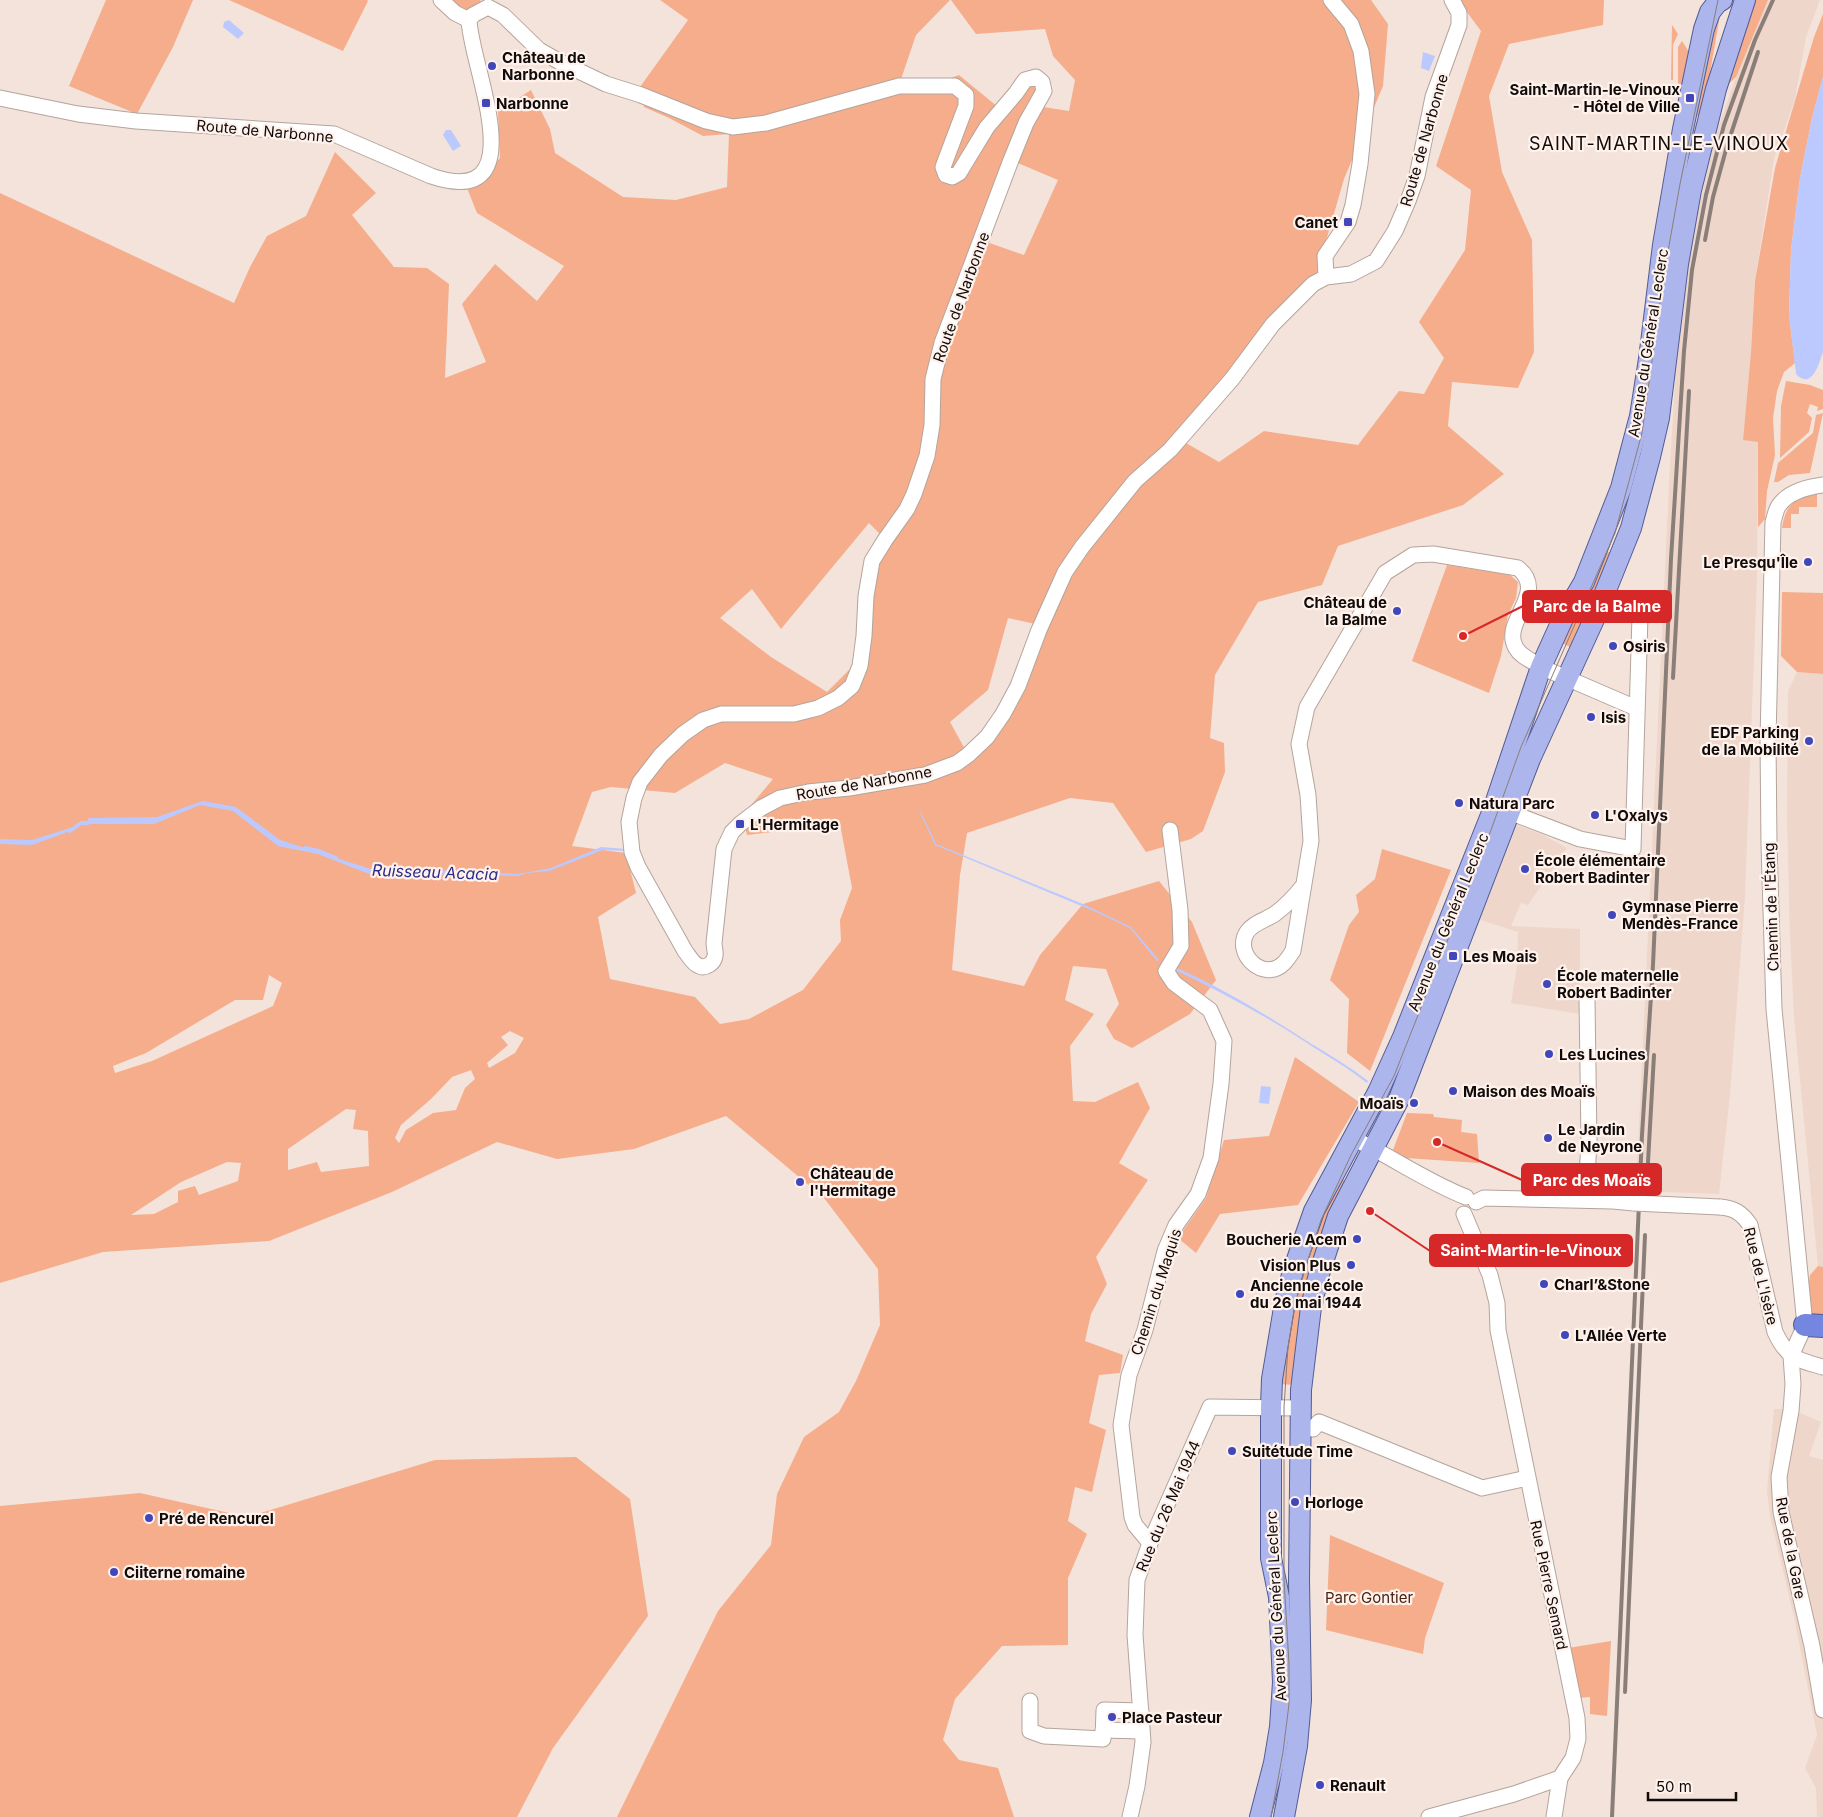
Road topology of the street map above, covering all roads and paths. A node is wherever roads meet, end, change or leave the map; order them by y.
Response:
1 (441, 0) edge
2 (1331, 0) edge
3 (1452, 0) edge
4 (1745, 0) edge
5 (1719, 2) edge
6 (469, 20) junction
7 (1721, 71) junction
8 (0, 98) edge
9 (1326, 276) junction
10 (1823, 485) edge
11 (1640, 616) dead end
12 (1541, 667) junction
13 (1567, 679) junction
14 (1636, 708) junction
15 (1509, 812) junction
16 (1170, 830) dead end
17 (1303, 886) junction
18 (1588, 1000) dead end
19 (1352, 1138) junction
20 (1373, 1148) junction
21 (1587, 1176) dead end
22 (1468, 1207) junction
23 (1814, 1326) edge
24 (1791, 1356) junction
25 (1823, 1367) edge
26 (1271, 1407) junction
27 (1301, 1408) junction
28 (1312, 1428) dead end
29 (1527, 1478) junction
30 (1150, 1543) junction
31 (1030, 1701) dead end
32 (1823, 1710) edge
33 (1141, 1711) junction
34 (1103, 1730) junction
35 (1142, 1731) junction
36 (1560, 1778) junction
37 (1130, 1817) edge
38 (1260, 1817) edge
39 (1284, 1817) edge
40 (1429, 1817) edge
41 (1554, 1817) edge

1 - 6 street
2 - 9 street
3 - 9 street, Route de Narbonne
4 - 5 main road, Avenue du Général Leclerc
4 - 7 main road, Avenue du Général Leclerc
5 - 7 main road, Avenue du Général Leclerc
5 - 12 main road, Avenue du Général Leclerc
6 - 8 street, Route de Narbonne
6 - 9 street, Route de Narbonne
7 - 13 main road, Avenue du Général Leclerc
10 - 23 street, Chemin de l'Étang
11 - 14 street
12 - 13 street
12 - 17 street
12 - 19 main road, Avenue du Général Leclerc
13 - 14 street
13 - 15 main road, Avenue du Général Leclerc
14 - 15 street
15 - 20 main road, Avenue du Général Leclerc
16 - 30 street, Chemin du Maquis
17 - 17 street
18 - 21 street
19 - 20 street
19 - 26 main road, Avenue du Général Leclerc
20 - 22 street
20 - 27 main road, Avenue du Général Leclerc
22 - 24 street, Rue de L'Isère, bridge
22 - 29 street, Rue Pierre Semard
23 - 24 street, Chemin de l'Étang
24 - 25 street
24 - 32 street, Rue de la Gare
26 - 27 street, Rue du 26 Mai 1944
26 - 30 street, Rue du 26 Mai 1944
26 - 38 main road, Avenue du Général Leclerc
27 - 39 main road, Avenue du Général Leclerc
28 - 29 street
29 - 36 street, Rue Pierre Semard
30 - 33 street, Rue du 26 Mai 1944
31 - 34 street
33 - 34 street
33 - 35 street, Rue du 26 Mai 1944
34 - 35 street
35 - 37 street, Rue du 26 Mai 1944
36 - 40 street
36 - 41 street

